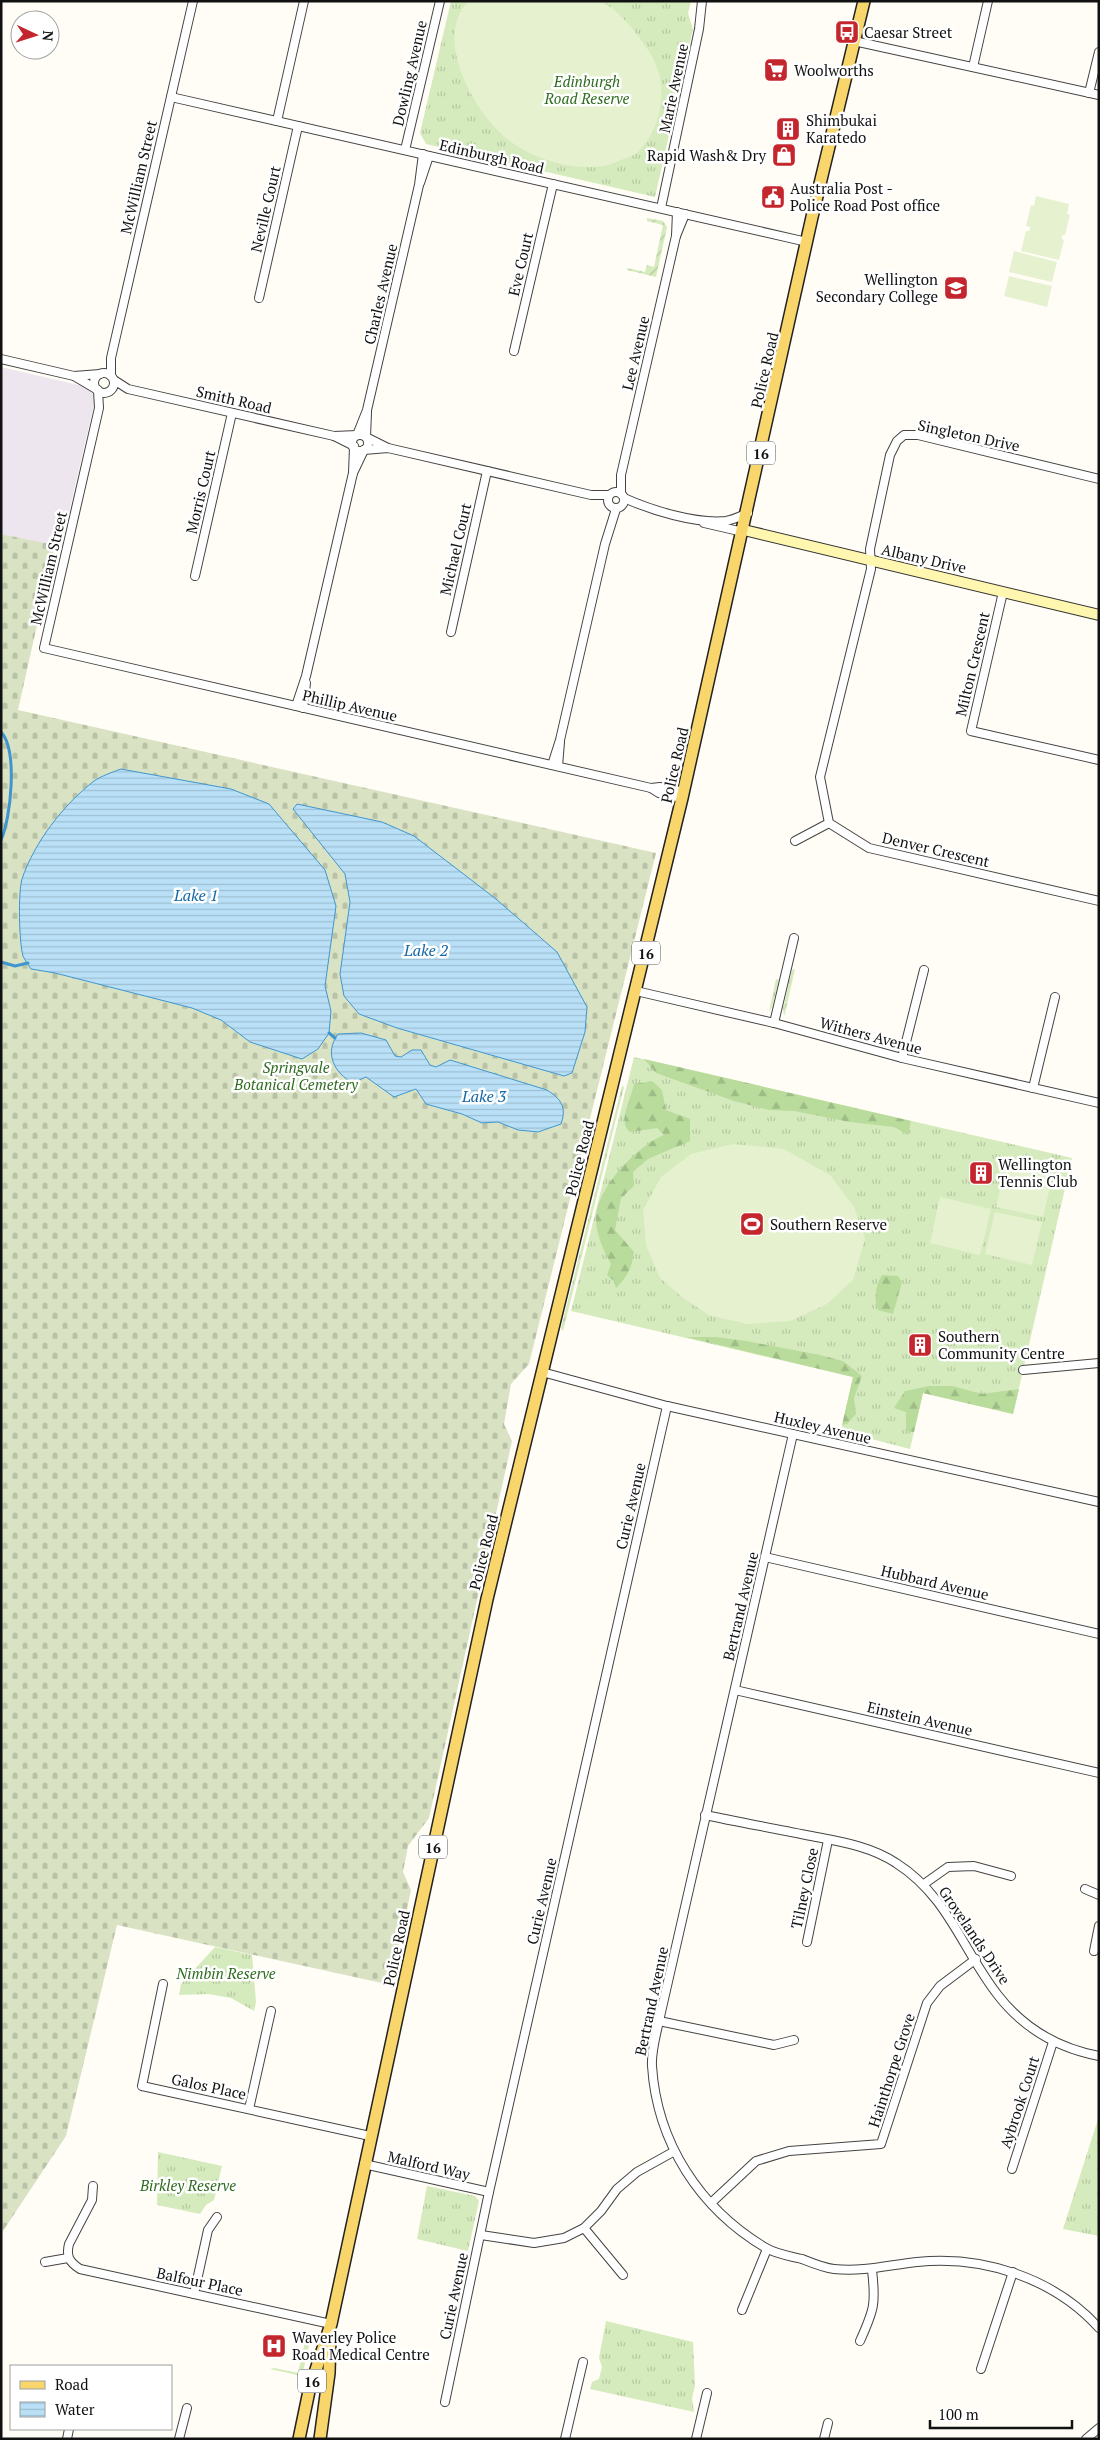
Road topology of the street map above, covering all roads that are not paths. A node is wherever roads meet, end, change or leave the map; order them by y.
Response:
1 (193, 1) edge
2 (304, 1) edge
3 (440, 1) edge
4 (702, 1) edge
5 (864, 1) edge
6 (988, 1) edge
7 (854, 41) junction
8 (1099, 52) edge
9 (973, 67) junction
10 (1089, 93) junction
11 (1099, 95) edge
12 (171, 97) junction
13 (277, 121) junction
14 (298, 126) junction
15 (405, 150) junction
16 (426, 155) junction
17 (553, 184) junction
18 (661, 208) junction
19 (681, 213) junction
20 (807, 242) junction
21 (259, 298) dead end
22 (514, 351) dead end
23 (110, 358) junction
24 (1, 359) edge
25 (100, 374) junction
26 (74, 376) junction
27 (112, 378) junction
28 (128, 389) junction
29 (97, 390) junction
30 (110, 392) junction
31 (99, 408) junction
32 (367, 410) junction
33 (232, 413) junction
34 (357, 435) junction
35 (334, 436) junction
36 (366, 437) junction
37 (354, 446) junction
38 (388, 448) junction
39 (364, 450) junction
40 (487, 472) junction
41 (353, 473) junction
42 (1099, 479) edge
43 (615, 501) junction
44 (748, 513) junction
45 (695, 519) junction
46 (743, 531) junction
47 (870, 562) junction
48 (195, 576) dead end
49 (1002, 592) junction
50 (1099, 615) edge
51 (451, 632) dead end
52 (44, 648) joint
53 (300, 707) junction
54 (1099, 760) edge
55 (555, 766) junction
56 (683, 795) junction
57 (829, 822) junction
58 (794, 841) dead end
59 (1099, 901) edge
60 (794, 938) dead end
61 (924, 970) dead end
62 (636, 991) junction
63 (1055, 997) dead end
64 (774, 1023) junction
65 (902, 1058) junction
66 (1033, 1088) junction
67 (1099, 1103) edge
68 (1099, 1363) edge
69 (1023, 1370) dead end
70 (542, 1372) junction
71 (667, 1406) junction
72 (793, 1434) junction
73 (1099, 1502) edge
74 (766, 1557) junction
75 (1099, 1634) edge
76 (735, 1690) junction
77 (1099, 1773) edge
78 (705, 1815) junction
79 (828, 1840) junction
80 (1011, 1876) dead end
81 (924, 1884) junction
82 (1085, 1889) dead end
83 (1099, 1895) edge
84 (1099, 1926) edge
85 (807, 1942) dead end
86 (1093, 1951) edge
87 (976, 1959) junction
88 (163, 1984) dead end
89 (271, 2011) dead end
90 (659, 2022) junction
91 (794, 2040) dead end
92 (1052, 2042) junction
93 (1099, 2056) edge
94 (249, 2109) junction
95 (370, 2136) junction
96 (673, 2152) junction
97 (364, 2164) junction
98 (1012, 2169) dead end
99 (93, 2186) dead end
100 (489, 2192) junction
101 (711, 2203) junction
102 (217, 2217) dead end
103 (584, 2228) junction
104 (481, 2235) junction
105 (767, 2249) junction
106 (68, 2258) junction
107 (46, 2262) dead end
108 (872, 2270) junction
109 (1013, 2272) junction
110 (623, 2275) dead end
111 (194, 2294) junction
112 (742, 2310) dead end
113 (331, 2324) junction
114 (1099, 2328) edge
115 (860, 2341) dead end
116 (582, 2362) dead end
117 (981, 2369) dead end
118 (706, 2393) dead end
119 (444, 2402) dead end
120 (187, 2408) dead end
121 (828, 2422) dead end
122 (1099, 2428) edge
123 (179, 2439) edge
124 (299, 2439) edge
125 (320, 2439) edge
126 (565, 2439) edge
127 (696, 2439) edge
128 (824, 2439) edge
129 (1086, 2439) edge

1 - 12 street, McWilliam Street
2 - 13 street
3 - 15 street, Dowling Avenue
4 - 18 street, Marie Avenue
5 - 7 main road, Police Road / 16
6 - 9 street
7 - 9 street
7 - 20 main road, Police Road / 16
8 - 10 street
9 - 10 street
10 - 11 street
12 - 13 street, Edinburgh Road
12 - 23 street, McWilliam Street
13 - 14 street, Edinburgh Road
14 - 15 street, Edinburgh Road
14 - 21 street, Neville Court
15 - 16 street, Edinburgh Road
16 - 17 street, Edinburgh Road
16 - 32 street, Charles Avenue
17 - 18 street, Edinburgh Road
17 - 22 street, Eve Court
18 - 19 street, Edinburgh Road
19 - 20 street, Edinburgh Road
19 - 43 street, Lee Avenue
20 - 44 main road, Police Road / 16
23 - 25 street, McWilliam Street
23 - 27 street, McWilliam Street
24 - 26 street
25 - 26 street
25 - 27 street
25 - 29 street
26 - 29 street
27 - 28 street, Smith Road
27 - 30 street
28 - 30 street, Smith Road
28 - 33 street, Smith Road
29 - 30 street
29 - 31 street, McWilliam Street
30 - 31 street, McWilliam Street
31 - 52 street, McWilliam Street
32 - 34 street, Charles Avenue
32 - 36 street, Charles Avenue
33 - 35 street, Smith Road
33 - 48 street, Morris Court
34 - 35 street, Smith Road
34 - 36 street
34 - 37 street
35 - 37 street, Smith Road
36 - 38 street
36 - 39 street
37 - 39 street
37 - 41 street
38 - 39 street
38 - 40 street
39 - 41 street
40 - 43 street
40 - 51 street, Michael Court
41 - 53 street
42 - 47 street, Singleton Drive
43 - 45 street
43 - 55 street, Lee Avenue
44 - 45 street
44 - 46 main road, Police Road / 16
45 - 46 street
46 - 47 street, Albany Drive
46 - 56 main road, Police Road / 16
47 - 49 street, Albany Drive
47 - 57 street
49 - 50 street, Albany Drive
49 - 54 street, Milton Crescent
52 - 53 street, Phillip Avenue
53 - 55 street, Phillip Avenue
55 - 56 street, Phillip Avenue
56 - 62 main road, Police Road / 16
57 - 58 street
57 - 59 street, Denver Crescent
60 - 64 street
61 - 65 street
62 - 64 street, Withers Avenue
62 - 70 main road, Police Road / 16
63 - 66 street
64 - 65 street, Withers Avenue
65 - 66 street, Withers Avenue
66 - 67 street, Withers Avenue
68 - 69 street
70 - 71 street, Huxley Avenue
70 - 95 main road, Police Road / 16
71 - 72 street, Huxley Avenue
71 - 100 street, Curie Avenue
72 - 73 street, Huxley Avenue
72 - 74 street, Bertrand Avenue
74 - 75 street, Hubbard Avenue
74 - 76 street, Bertrand Avenue
76 - 77 street, Einstein Avenue
76 - 78 street, Bertrand Avenue
78 - 79 street, Grovelands Drive
78 - 90 street, Bertrand Avenue
79 - 81 street, Grovelands Drive
79 - 85 street, Tilney Close
80 - 81 street
81 - 87 street, Grovelands Drive
82 - 83 street
84 - 86 street
87 - 92 street, Grovelands Drive
87 - 101 street, Hainthorpe Grove
88 - 94 street, Galos Place
89 - 94 street
90 - 91 street
90 - 96 street, Bertrand Avenue
92 - 93 street, Grovelands Drive
92 - 98 street, Aybrook Court
94 - 95 street, Galos Place
95 - 97 main road, Police Road / 16
96 - 101 street, Bertrand Avenue
96 - 103 street
97 - 100 street, Malford Way
97 - 113 main road, Police Road / 16
99 - 106 street
100 - 104 street, Curie Avenue
101 - 105 street, Bertrand Avenue
102 - 111 street
103 - 104 street
103 - 110 street
104 - 119 street, Curie Avenue
105 - 108 street, Bertrand Avenue
105 - 112 street
106 - 107 street
106 - 111 street, Balfour Place
108 - 109 street, Bertrand Avenue
108 - 115 street
109 - 114 street, Bertrand Avenue
109 - 117 street
111 - 113 street, Balfour Place
113 - 124 main road, Police Road / 16
113 - 125 main road, Police Road / 16
116 - 126 street
118 - 127 street
120 - 123 street
121 - 128 street
122 - 129 street

